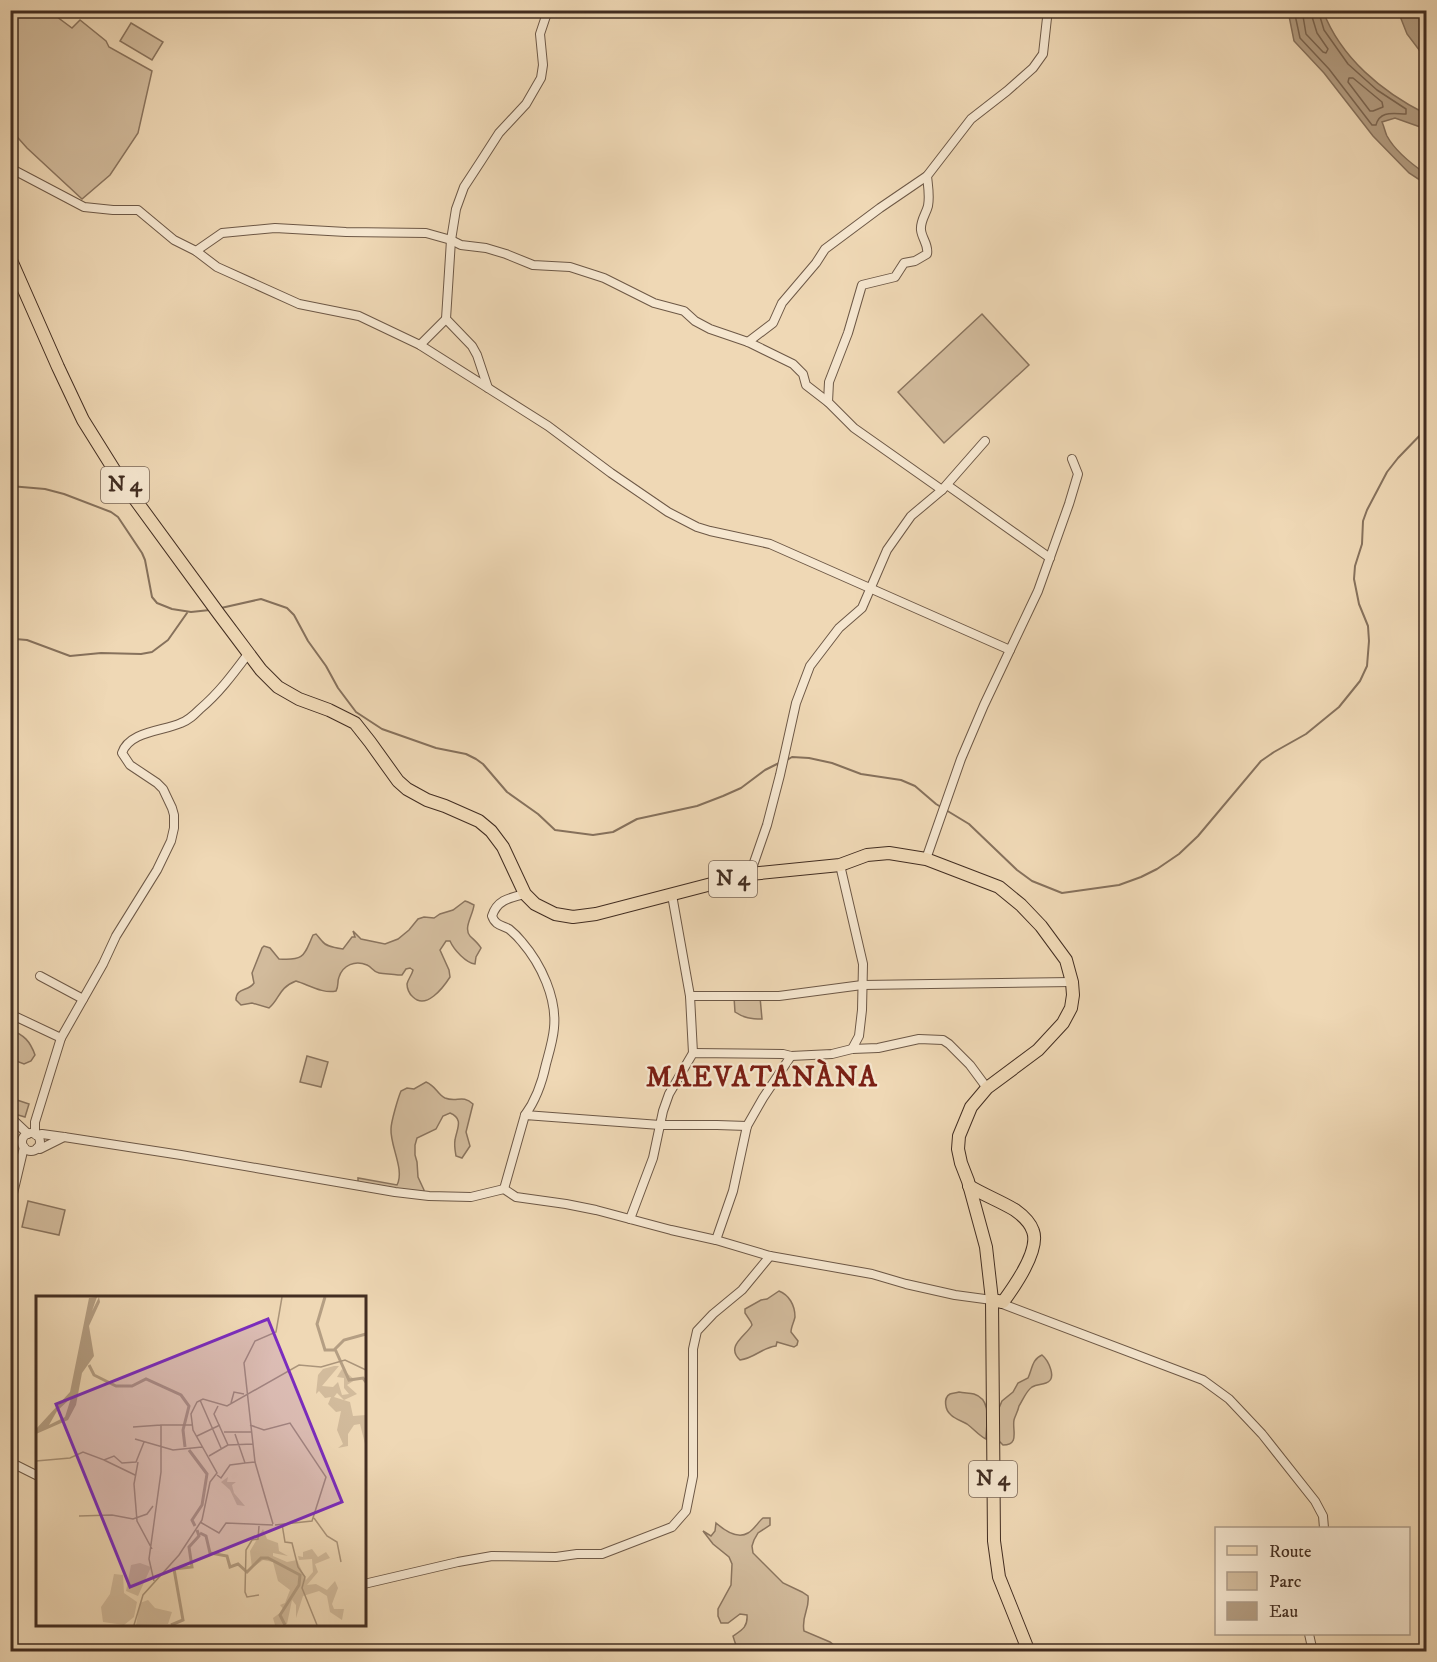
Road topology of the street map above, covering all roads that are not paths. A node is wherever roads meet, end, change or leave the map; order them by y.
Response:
1 (548, 10) edge
2 (1046, 10) edge
3 (10, 168) edge
4 (927, 176) junction
5 (451, 240) junction
6 (196, 251) junction
7 (10, 258) edge
8 (446, 319) junction
9 (748, 342) junction
10 (420, 345) junction
11 (488, 388) junction
12 (828, 402) junction
13 (985, 441) dead end
14 (1072, 459) dead end
15 (944, 487) junction
16 (1050, 558) junction
17 (870, 589) junction
18 (1010, 650) junction
19 (248, 654) junction
20 (926, 859) junction
21 (840, 864) junction
22 (750, 874) junction
23 (525, 894) junction
24 (672, 895) junction
25 (40, 976) dead end
26 (1072, 982) junction
27 (862, 985) junction
28 (690, 996) junction
29 (83, 999) junction
30 (10, 1014) edge
31 (61, 1038) junction
32 (852, 1049) junction
33 (693, 1053) junction
34 (791, 1056) junction
35 (987, 1088) junction
36 (525, 1116) junction
37 (10, 1117) edge
38 (18, 1125) junction
39 (660, 1125) junction
40 (747, 1126) junction
41 (33, 1134) junction
42 (64, 1137) junction
43 (29, 1147) junction
44 (969, 1185) junction
45 (504, 1190) junction
46 (11, 1196) edge
47 (10, 1206) edge
48 (630, 1219) junction
49 (716, 1240) junction
50 (770, 1256) junction
51 (992, 1300) junction
52 (10, 1462) edge
53 (36, 1475) edge
54 (1324, 1527) edge
55 (366, 1584) edge
56 (1309, 1635) edge
57 (1029, 1652) edge
58 (1313, 1652) edge

1 - 5 street
2 - 4 street
3 - 6 street
4 - 9 street
4 - 12 street
5 - 6 street
5 - 8 street
5 - 9 street
6 - 10 street
7 - 19 main road, N 4
8 - 10 street
8 - 11 street
9 - 12 street
10 - 11 street
11 - 17 street
12 - 15 street
13 - 15 street
14 - 16 street
15 - 16 street
15 - 17 street
16 - 18 street
17 - 18 street
17 - 22 street
18 - 20 street
19 - 23 main road, N 4
19 - 29 street
20 - 21 main road, N 4
20 - 26 main road, N 4
21 - 22 main road, N 4
21 - 27 street
22 - 24 main road, N 4
23 - 24 main road, N 4
23 - 36 street
24 - 28 street
25 - 29 street
26 - 27 street
26 - 35 main road, N 4
27 - 28 street
27 - 32 street
28 - 33 street
29 - 31 street
30 - 31 street
31 - 41 street
32 - 34 street
32 - 35 street
33 - 34 street
33 - 39 street
34 - 40 street
35 - 44 main road, N 4
36 - 39 street
36 - 45 street
37 - 38 street
38 - 41 street
38 - 43 street
39 - 40 street
39 - 48 street
40 - 49 street
41 - 42 street
41 - 43 street
41 - 43 street
42 - 43 street
42 - 45 street
43 - 46 street
44 - 51 main road, N 4
44 - 51 main road
45 - 48 street
46 - 47 street
48 - 49 street
49 - 50 street
50 - 51 street
50 - 55 street
51 - 54 street
51 - 57 main road, N 4
52 - 53 street
56 - 58 street

